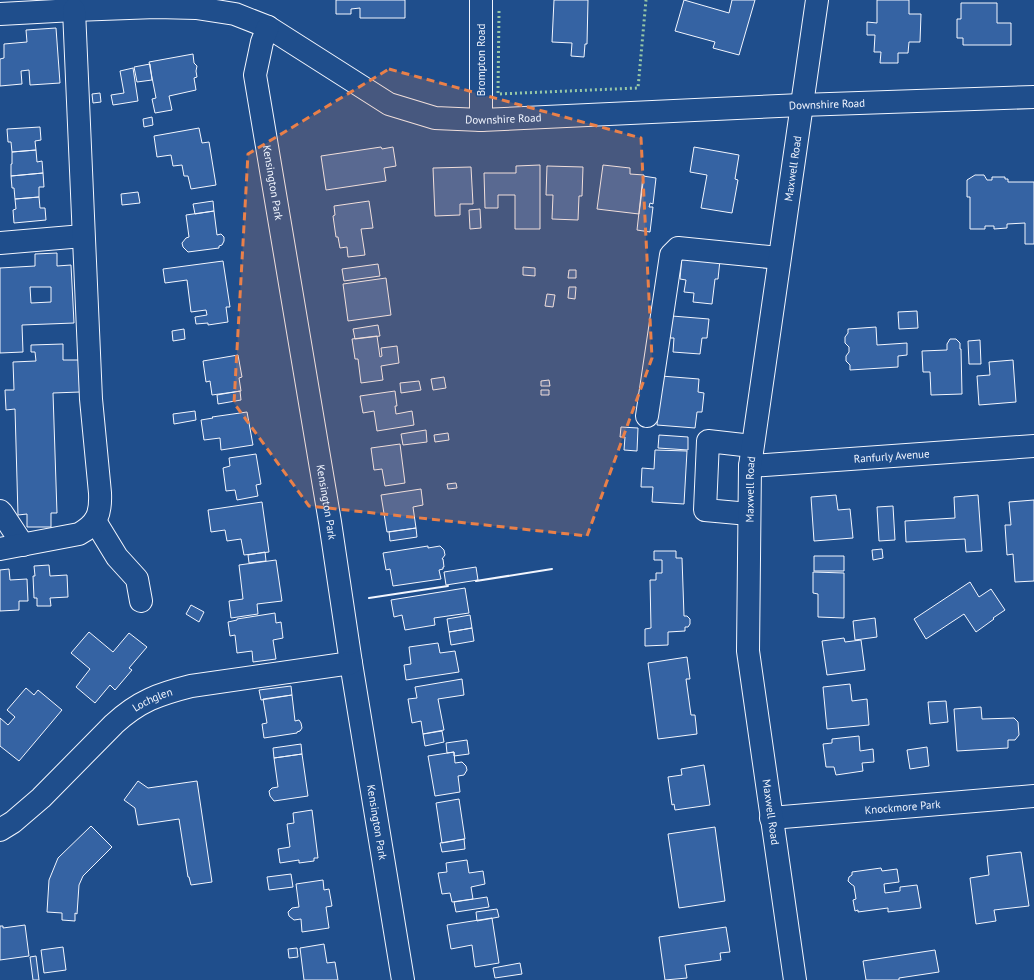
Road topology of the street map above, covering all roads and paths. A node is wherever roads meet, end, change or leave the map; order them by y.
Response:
1 (481, 0) edge
2 (817, 0) edge
3 (196, 4) edge
4 (74, 10) junction
5 (0, 14) edge
6 (268, 27) junction
7 (1034, 97) edge
8 (801, 105) junction
9 (481, 120) junction
10 (83, 236) junction
11 (0, 243) edge
12 (779, 258) junction
13 (647, 416) dead end
14 (1034, 446) edge
15 (751, 456) junction
16 (0, 511) edge
17 (749, 514) junction
18 (95, 521) junction
19 (23, 545) junction
20 (0, 549) edge
21 (141, 602) dead end
22 (351, 664) junction
23 (1034, 796) edge
24 (771, 818) junction
25 (0, 830) edge
26 (403, 980) edge
27 (795, 980) edge

1 - 9 street, Brompton Road
2 - 8 street, Maxwell Road
3 - 4 street, Downshire Road
3 - 6 street, Downshire Road
4 - 5 street, Downshire Road
4 - 10 street
6 - 9 street, Downshire Road
6 - 22 street, Kensington Park
7 - 8 street, Downshire Road
8 - 9 street, Downshire Road
8 - 12 street, Maxwell Road
10 - 11 street
10 - 18 street
12 - 13 street
12 - 15 street, Maxwell Road
14 - 15 street, Ranfurly Avenue
15 - 17 street, Maxwell Road
15 - 17 street, Ranfurly Avenue
16 - 19 street
17 - 24 street, Maxwell Road
18 - 19 street
18 - 21 street
19 - 20 street
22 - 25 street, Lochglen
22 - 26 street, Kensington Park
23 - 24 street, Knockmore Park
24 - 27 street, Maxwell Road

